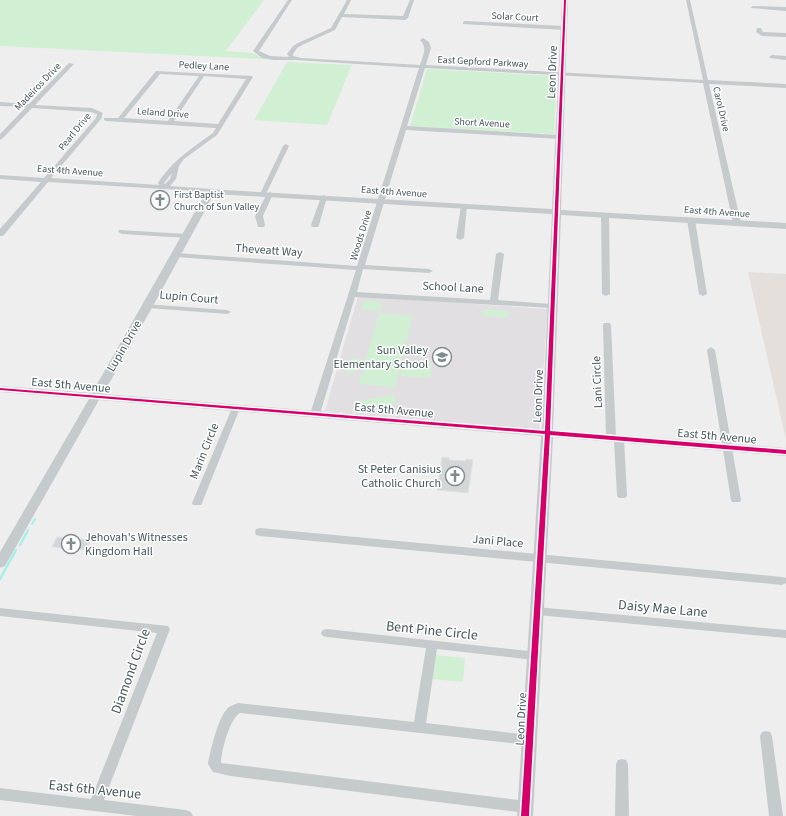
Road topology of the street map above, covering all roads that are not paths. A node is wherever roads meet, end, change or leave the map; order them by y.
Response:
1 (290, 0) edge
2 (349, 0) edge
3 (412, 0) edge
4 (565, 0) edge
5 (688, 0) edge
6 (753, 7) dead end
7 (786, 9) edge
8 (341, 15) junction
9 (465, 23) dead end
10 (564, 28) junction
11 (759, 29) dead end
12 (778, 35) junction
13 (786, 36) edge
14 (423, 40) dead end
15 (780, 42) dead end
16 (772, 57) dead end
17 (786, 58) edge
18 (298, 60) junction
19 (71, 64) dead end
20 (422, 66) junction
21 (204, 74) junction
22 (562, 74) junction
23 (706, 81) junction
24 (786, 86) edge
25 (0, 104) edge
26 (30, 106) junction
27 (106, 119) dead end
28 (119, 120) junction
29 (170, 123) junction
30 (219, 126) junction
31 (403, 128) junction
32 (559, 136) junction
33 (0, 138) edge
34 (286, 146) dead end
35 (0, 177) edge
36 (47, 180) junction
37 (163, 188) junction
38 (211, 191) junction
39 (266, 194) junction
40 (324, 197) junction
41 (381, 201) junction
42 (464, 206) junction
43 (556, 212) junction
44 (605, 215) junction
45 (692, 220) junction
46 (737, 223) junction
47 (260, 225) dead end
48 (315, 225) dead end
49 (786, 226) edge
50 (122, 232) dead end
51 (0, 234) edge
52 (187, 236) junction
53 (460, 238) dead end
54 (500, 254) dead end
55 (176, 255) junction
56 (360, 267) junction
57 (429, 272) dead end
58 (352, 294) junction
59 (606, 294) dead end
60 (703, 294) dead end
61 (494, 302) junction
62 (148, 306) junction
63 (552, 306) junction
64 (227, 312) dead end
65 (607, 325) dead end
66 (711, 350) dead end
67 (0, 389) edge
68 (95, 397) junction
69 (236, 408) junction
70 (315, 414) junction
71 (547, 433) junction
72 (615, 438) junction
73 (727, 447) junction
74 (786, 452) edge
75 (622, 496) dead end
76 (736, 500) dead end
77 (197, 503) dead end
78 (260, 532) dead end
79 (540, 558) junction
80 (0, 563) edge
81 (782, 581) dead end
82 (537, 611) junction
83 (0, 612) edge
84 (327, 633) dead end
85 (786, 634) edge
86 (432, 645) junction
87 (534, 655) junction
88 (419, 727) junction
89 (766, 736) dead end
90 (526, 740) junction
91 (622, 764) dead end
92 (0, 794) edge
93 (95, 806) junction
94 (525, 811) edge
95 (186, 816) edge
96 (622, 816) edge
97 (776, 816) edge

1 - 18 street, East Gepford Parkway
2 - 8 street
3 - 8 street
4 - 10 street, Leon Drive
5 - 23 street, Carol Drive
6 - 7 street
8 - 18 street
9 - 10 street, Solar Court
10 - 22 street, Leon Drive
11 - 12 street
12 - 13 street
12 - 15 street
14 - 20 street, Woods Drive
16 - 17 street
18 - 20 street, East Gepford Parkway
19 - 26 street, Madeiros Drive
20 - 22 street, East Gepford Parkway
20 - 31 street, Woods Drive
21 - 28 street, Pedley Lane
21 - 29 street
21 - 30 street, Pedley Lane
22 - 23 street, East Gepford Parkway
22 - 32 street, Leon Drive
23 - 24 street, East Gepford Parkway
23 - 46 street, Carol Drive
25 - 26 street
26 - 33 street, Madeiros Drive
26 - 36 street, Pearl Drive
27 - 28 street, Leland Drive
28 - 29 street, Leland Drive
29 - 30 street, Leland Drive
30 - 37 street
31 - 32 street, Short Avenue
31 - 41 street, Woods Drive
32 - 43 street, Leon Drive
34 - 39 street
35 - 36 street, East 4th Avenue
36 - 37 street, East 4th Avenue
36 - 51 street, Pearl Drive
37 - 38 street, East 4th Avenue
38 - 39 street, East 4th Avenue
38 - 52 street, Lupin Drive
39 - 40 street, East 4th Avenue
39 - 47 street
40 - 41 street, East 4th Avenue
40 - 48 street
41 - 42 street, East 4th Avenue
41 - 56 street, Woods Drive
42 - 43 street, East 4th Avenue
42 - 53 street
43 - 44 street, East 4th Avenue
43 - 63 street, Leon Drive
44 - 45 street, East 4th Avenue
44 - 59 street
45 - 46 street, East 4th Avenue
45 - 60 street
46 - 49 street, East 4th Avenue
50 - 52 street
52 - 55 street, Lupin Drive
54 - 61 street
55 - 56 street, Theveatt Way
55 - 62 street, Lupin Drive
56 - 57 street, Theveatt Way
56 - 58 street, Woods Drive
58 - 61 street, School Lane
58 - 70 street, Woods Drive
61 - 63 street, School Lane
62 - 64 street, Lupin Court
62 - 68 street, Lupin Drive
63 - 71 street, Leon Drive
65 - 72 street, Lani Circle
66 - 73 street
67 - 68 street, East 5th Avenue
68 - 69 street, East 5th Avenue
68 - 80 street, Lupin Drive
69 - 70 street, East 5th Avenue
69 - 77 street, Marin Circle
70 - 71 street, East 5th Avenue
71 - 72 street, East 5th Avenue
71 - 79 street, Leon Drive
72 - 73 street, East 5th Avenue
72 - 75 street, Lani Circle
73 - 74 street, East 5th Avenue
73 - 76 street
78 - 79 street, Jani Place
79 - 81 street, Jani Place
79 - 82 street, Leon Drive
82 - 85 street, Daisy Mae Lane
82 - 87 street, Leon Drive
83 - 93 street, Diamond Circle
84 - 86 street, Bent Pine Circle
86 - 87 street, Bent Pine Circle
86 - 88 street
87 - 90 street, Leon Drive
88 - 90 street
88 - 94 street
89 - 97 street
90 - 94 street, Leon Drive
91 - 96 street
92 - 93 street, East 6th Avenue
93 - 95 street, East 6th Avenue

